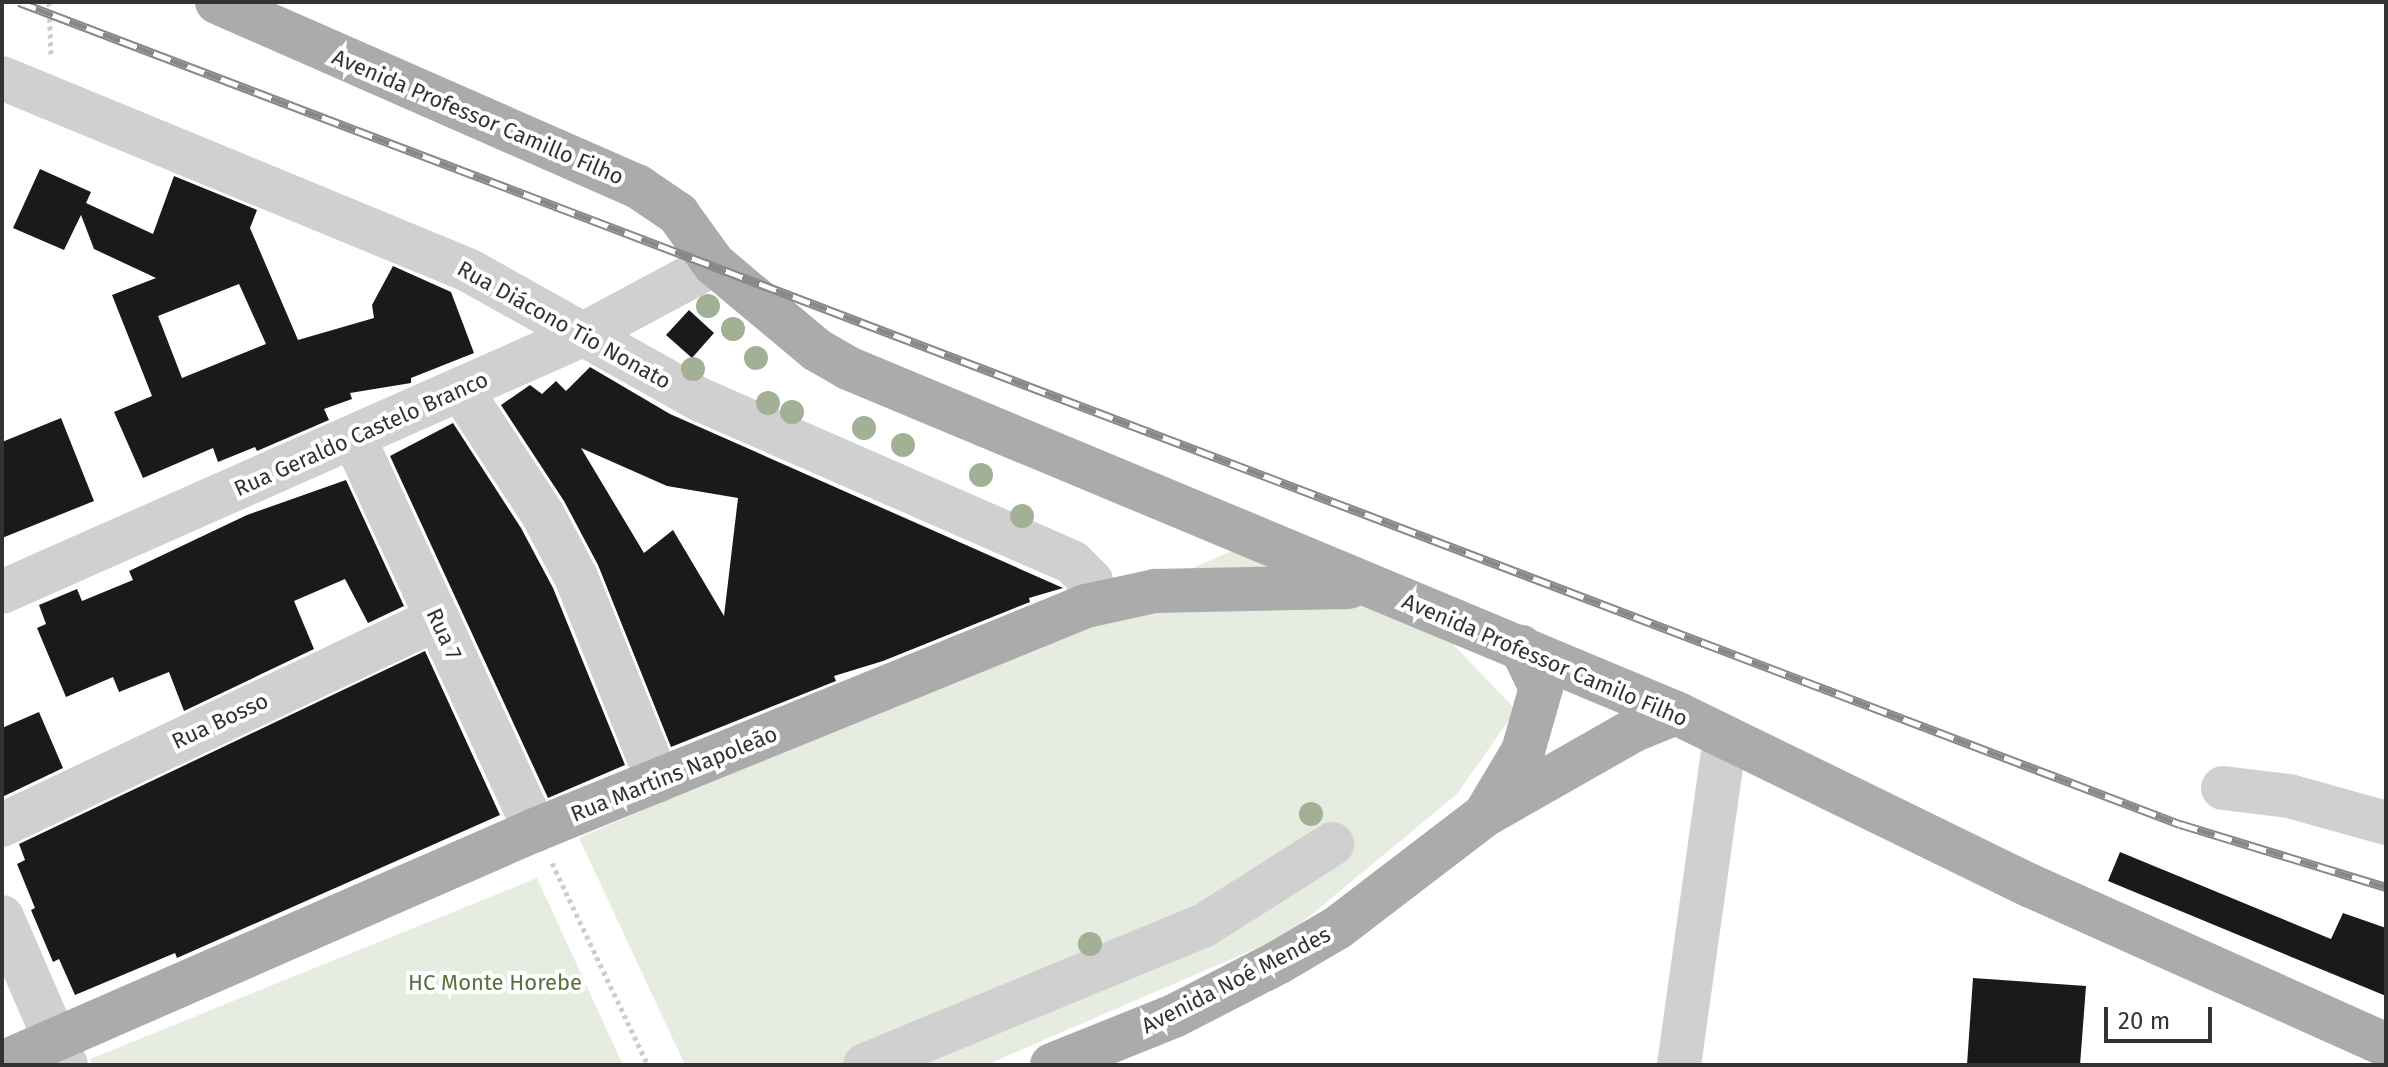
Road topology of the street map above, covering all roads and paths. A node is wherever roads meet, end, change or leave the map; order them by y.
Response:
1 (49, 2) edge
2 (217, 2) edge
3 (14, 94) edge
4 (714, 264) junction
5 (580, 336) junction
6 (461, 390) junction
7 (354, 438) junction
8 (1371, 587) junction
9 (2, 592) edge
10 (1086, 606) junction
11 (437, 618) junction
12 (1521, 647) junction
13 (1676, 713) junction
14 (1725, 738) junction
15 (658, 781) junction
16 (2223, 788) dead end
17 (1485, 815) junction
18 (2386, 823) edge
19 (2, 825) edge
20 (535, 830) junction
21 (1332, 844) dead end
22 (2, 917) edge
23 (2386, 1045) edge
24 (61, 1052) edge
25 (2, 1063) edge
26 (648, 1065) edge
27 (865, 1065) edge
28 (1052, 1065) edge
29 (1679, 1065) edge

1 - 3 path
2 - 4 main road, Avenida Professor Camillo Filho
3 - 5 street, Rua Diácono Tio Nonato
4 - 5 street, Rua Geraldo Castelo Branco
4 - 8 main road, Avenida Professor Camilo Filho
5 - 6 street, Rua Geraldo Castelo Branco
5 - 10 street, Rua Diácono Tio Nonato
6 - 7 street, Rua Geraldo Castelo Branco
6 - 15 street
7 - 9 street, Rua Geraldo Castelo Branco
7 - 11 street, Rua 7
8 - 10 main road, Rua Martins Napoleão
8 - 12 main road, Avenida Professor Camilo Filho
10 - 15 main road, Rua Martins Napoleão
11 - 19 street, Rua Bosso
11 - 20 street, Rua 7
12 - 13 main road, Avenida Professor Camilo Filho
12 - 17 main road
13 - 14 main road, Avenida Professor Camilo Filho
13 - 17 main road
14 - 23 main road, Avenida Professor Camilo Filho
14 - 29 street
15 - 20 main road, Rua Martins Napoleão
16 - 18 street
17 - 28 main road, Avenida Noé Mendes
20 - 24 main road, Rua Martins Napoleão
20 - 26 path
21 - 27 street
22 - 24 street
24 - 25 main road, Rua Martins Napoleão

